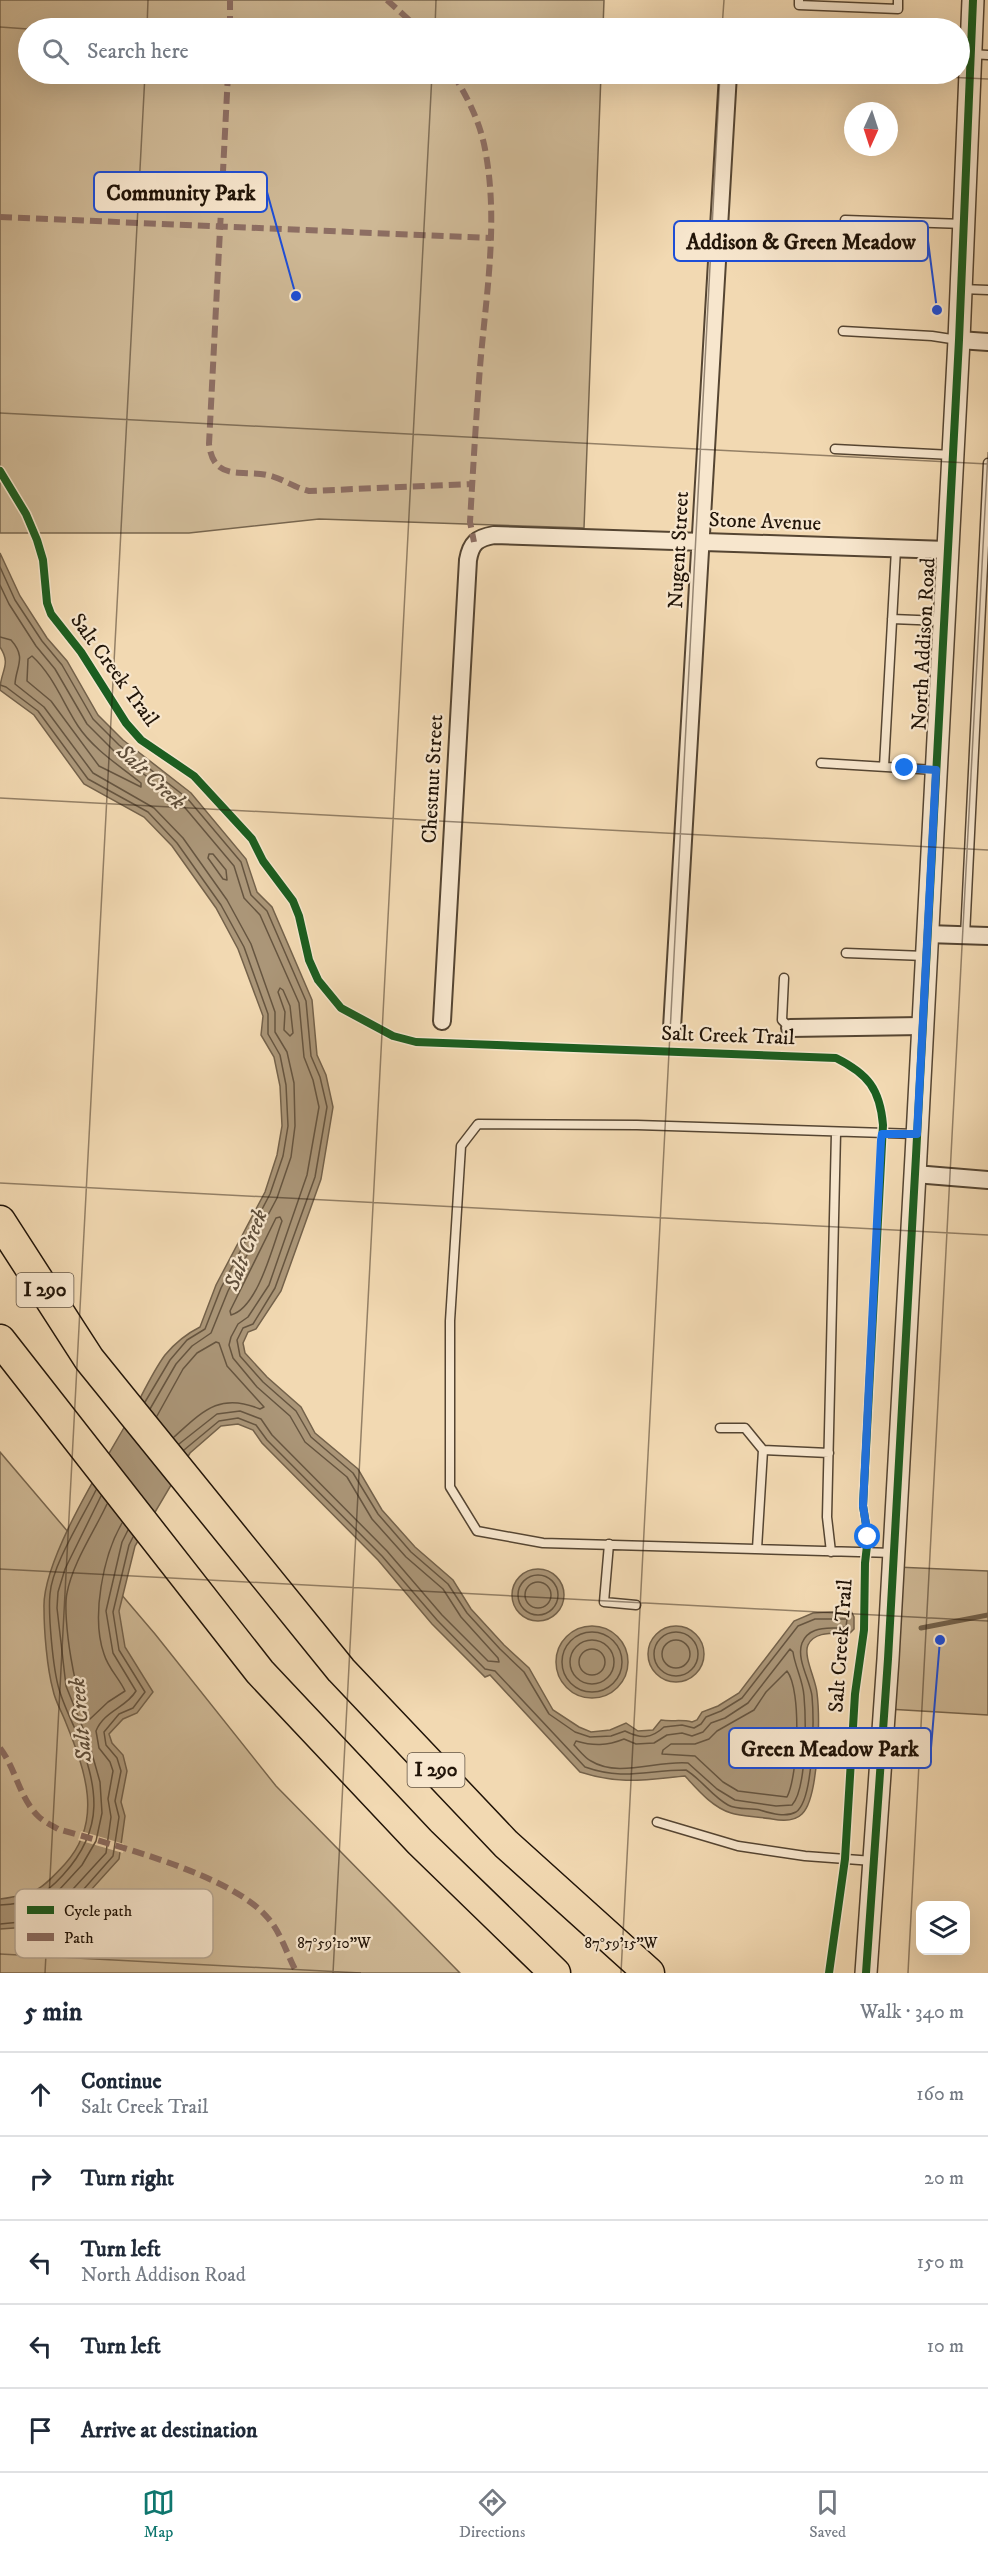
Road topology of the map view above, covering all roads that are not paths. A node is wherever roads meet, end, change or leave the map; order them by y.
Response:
1 (799, 0) edge
2 (898, 0) edge
3 (973, 0) edge
4 (848, 3) edge
5 (972, 50) edge
6 (727, 84) edge
7 (845, 220) dead end
8 (964, 224) junction
9 (961, 289) junction
10 (988, 290) edge
11 (843, 331) dead end
12 (959, 340) junction
13 (988, 342) edge
14 (835, 449) dead end
15 (953, 455) junction
16 (988, 463) edge
17 (474, 542) joint
18 (702, 542) junction
19 (896, 549) junction
20 (947, 550) junction
21 (892, 619) junction
22 (944, 621) junction
23 (821, 763) dead end
24 (884, 767) junction
25 (936, 770) junction
26 (927, 934) junction
27 (965, 936) junction
28 (988, 936) edge
29 (846, 953) dead end
30 (926, 956) junction
31 (784, 978) dead end
32 (442, 1021) dead end
33 (922, 1026) junction
34 (672, 1028) dead end
35 (790, 1028) joint
36 (836, 1133) junction
37 (917, 1134) junction
38 (915, 1174) junction
39 (988, 1180) edge
40 (0, 1221) edge
41 (0, 1340) edge
42 (720, 1428) dead end
43 (763, 1450) junction
44 (829, 1453) junction
45 (609, 1544) junction
46 (757, 1549) junction
47 (831, 1552) junction
48 (894, 1553) junction
49 (636, 1605) dead end
50 (657, 1822) dead end
51 (873, 1861) junction
52 (555, 1973) edge
53 (649, 1973) edge
54 (866, 1973) edge

1 - 4 lane
2 - 4 lane
3 - 5 street, North Addison Road
5 - 8 street, North Addison Road
6 - 18 street, Nugent Street
7 - 8 lane
8 - 9 street, North Addison Road
9 - 10 lane
9 - 12 street, North Addison Road
11 - 12 lane
12 - 13 street
12 - 15 street, North Addison Road
14 - 15 lane
15 - 20 street, North Addison Road
16 - 27 lane
17 - 18 street, Stone Avenue
17 - 32 street, Chestnut Street
18 - 19 street, Stone Avenue
18 - 34 street, Nugent Street
19 - 20 street, Stone Avenue
19 - 21 lane
20 - 22 street, North Addison Road
21 - 22 lane
21 - 24 lane
22 - 25 street, North Addison Road
23 - 24 lane
24 - 25 lane
25 - 26 street, North Addison Road
26 - 27 street
26 - 30 street, North Addison Road
27 - 28 street
29 - 30 lane
30 - 33 street, North Addison Road
31 - 35 lane
33 - 35 street
33 - 37 street, North Addison Road
36 - 37 lane
36 - 44 lane
36 - 45 lane
37 - 38 street, North Addison Road
38 - 39 street
38 - 48 street, North Addison Road
40 - 53 highway, I 290
41 - 52 highway, I 290
42 - 43 lane
43 - 44 lane
43 - 46 lane
44 - 47 lane
45 - 46 lane
45 - 49 lane
46 - 47 lane
47 - 48 lane
48 - 51 street, North Addison Road
50 - 51 lane
51 - 54 street, North Addison Road

